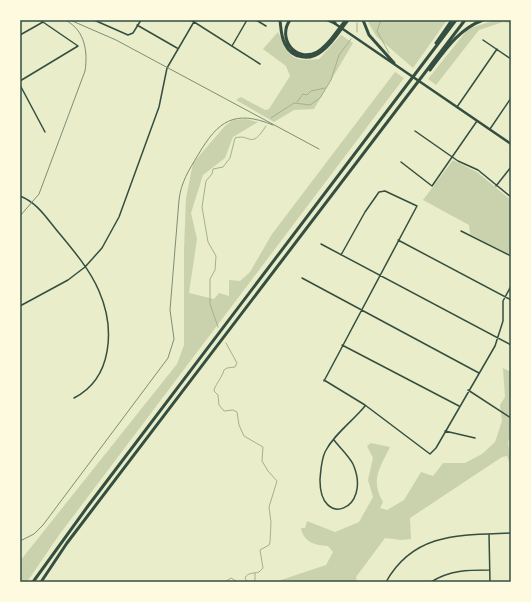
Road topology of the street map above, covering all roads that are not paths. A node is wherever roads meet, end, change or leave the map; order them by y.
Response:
1 (40, 20) edge
2 (94, 20) edge
3 (141, 20) edge
4 (191, 20) edge
5 (247, 20) edge
6 (256, 20) edge
7 (280, 20) edge
8 (290, 20) edge
9 (329, 20) edge
10 (347, 20) edge
11 (363, 20) edge
12 (452, 20) edge
13 (456, 20) edge
14 (465, 20) edge
15 (483, 20) edge
16 (194, 21) edge
17 (43, 22) junction
18 (334, 23) joint
19 (137, 25) junction
20 (266, 26) dead end
21 (336, 34) junction
22 (20, 35) edge
23 (482, 40) dead end
24 (232, 46) junction
25 (178, 49) junction
26 (497, 49) junction
27 (511, 59) edge
28 (394, 63) junction
29 (260, 64) dead end
30 (420, 67) junction
31 (427, 72) junction
32 (20, 81) edge
33 (20, 85) edge
34 (511, 98) edge
35 (457, 107) junction
36 (477, 121) junction
37 (490, 129) junction
38 (415, 131) dead end
39 (45, 132) dead end
40 (511, 144) edge
41 (452, 158) junction
42 (401, 162) dead end
43 (511, 167) edge
44 (496, 186) junction
45 (20, 196) edge
46 (511, 197) edge
47 (461, 231) dead end
48 (398, 240) junction
49 (321, 244) dead end
50 (341, 255) junction
51 (511, 256) edge
52 (85, 267) junction
53 (380, 275) junction
54 (302, 278) dead end
55 (511, 286) edge
56 (505, 297) junction
57 (511, 300) edge
58 (20, 306) edge
59 (361, 309) junction
60 (499, 339) junction
61 (342, 345) junction
62 (511, 345) edge
63 (479, 373) junction
64 (468, 390) junction
65 (74, 398) dead end
66 (366, 405) junction
67 (459, 406) junction
68 (511, 418) edge
69 (445, 431) junction
70 (475, 438) dead end
71 (334, 440) junction
72 (511, 533) edge
73 (489, 534) junction
74 (489, 570) junction
75 (33, 582) edge
76 (41, 582) edge
77 (386, 582) edge
78 (431, 582) edge
79 (490, 582) edge

1 - 17 street
2 - 19 street
3 - 19 street
4 - 16 street
5 - 24 street
6 - 20 street
7 - 21 highway
8 - 21 highway
9 - 18 highway
10 - 21 highway
11 - 28 highway
12 - 30 highway
13 - 30 highway
14 - 31 highway
15 - 31 highway
16 - 24 street
16 - 25 street
17 - 22 street
17 - 32 street
18 - 28 main road
19 - 25 street
23 - 26 street
24 - 29 street
25 - 52 street
26 - 27 street
26 - 35 street
28 - 35 main road
30 - 75 highway
31 - 76 highway
33 - 39 street
34 - 37 street
35 - 36 main road
36 - 37 main road
36 - 41 street
37 - 40 main road
38 - 41 street
41 - 42 street
41 - 44 street
43 - 44 street
44 - 46 street
45 - 52 street
47 - 51 street
48 - 50 street
48 - 53 street
48 - 56 street
49 - 50 street
50 - 53 street
52 - 58 street
52 - 65 street
53 - 59 street
53 - 60 street
54 - 59 street
55 - 56 street
56 - 57 street
56 - 60 street
59 - 61 street
59 - 63 street
60 - 62 street
60 - 63 street
61 - 66 street
61 - 67 street
63 - 64 street
64 - 67 street
64 - 68 street
66 - 69 street
66 - 71 street
67 - 69 street
69 - 70 street
71 - 71 street
72 - 73 street
73 - 74 street
73 - 77 street
74 - 78 street
74 - 79 street

